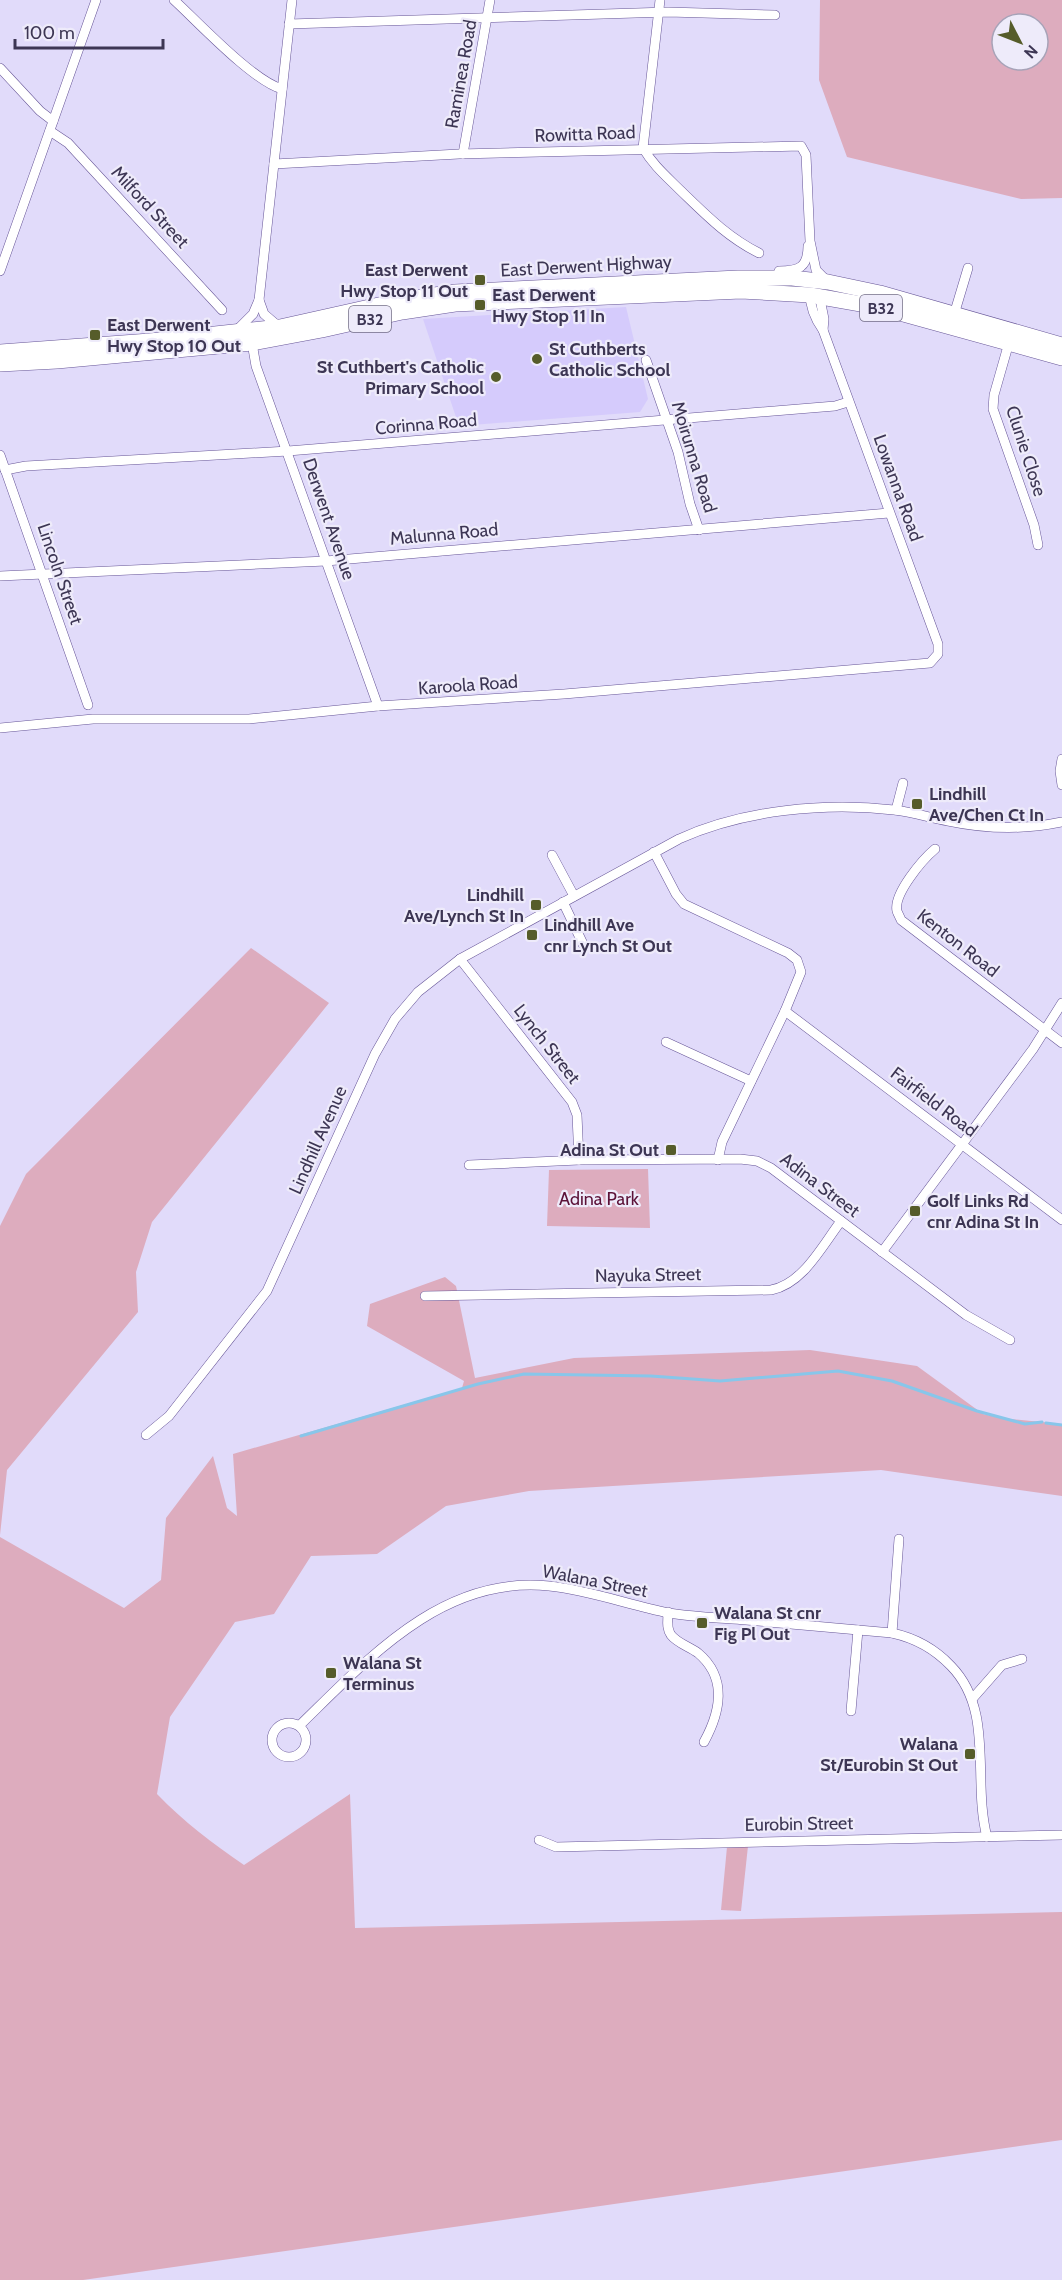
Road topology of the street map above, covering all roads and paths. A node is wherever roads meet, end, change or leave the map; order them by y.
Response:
1 (96, 0) edge
2 (174, 0) edge
3 (292, 0) edge
4 (490, 0) edge
5 (660, 0) edge
6 (658, 12) junction
7 (775, 15) dead end
8 (488, 17) junction
9 (289, 24) junction
10 (0, 68) edge
11 (282, 89) junction
12 (53, 121) junction
13 (50, 131) junction
14 (643, 148) junction
15 (463, 154) junction
16 (274, 164) junction
17 (810, 241) junction
18 (759, 253) dead end
19 (968, 268) dead end
20 (0, 271) edge
21 (755, 278) junction
22 (818, 288) junction
23 (259, 300) junction
24 (222, 310) dead end
25 (952, 320) junction
26 (280, 327) junction
27 (235, 333) junction
28 (1010, 337) junction
29 (252, 343) junction
30 (1062, 345) edge
31 (0, 352) edge
32 (1062, 358) edge
33 (646, 360) dead end
34 (0, 364) edge
35 (848, 402) junction
36 (666, 420) junction
37 (288, 451) junction
38 (0, 455) edge
39 (5, 470) junction
40 (889, 513) junction
41 (699, 530) junction
42 (1038, 545) dead end
43 (326, 561) junction
44 (42, 574) junction
45 (0, 576) edge
46 (936, 658) joint
47 (88, 705) dead end
48 (378, 706) junction
49 (0, 728) edge
50 (1062, 759) edge
51 (903, 783) dead end
52 (1062, 785) edge
53 (896, 810) junction
54 (1062, 822) edge
55 (935, 849) dead end
56 (654, 852) junction
57 (552, 855) dead end
58 (574, 896) junction
59 (563, 902) junction
60 (583, 944) dead end
61 (460, 959) junction
62 (1062, 1003) edge
63 (785, 1011) junction
64 (1045, 1031) junction
65 (666, 1042) dead end
66 (1062, 1044) edge
67 (751, 1081) junction
68 (962, 1144) junction
69 (579, 1160) junction
70 (718, 1160) junction
71 (469, 1165) dead end
72 (1062, 1220) edge
73 (841, 1221) junction
74 (882, 1252) junction
75 (426, 1296) dead end
76 (1010, 1340) dead end
77 (146, 1435) dead end
78 (899, 1539) dead end
79 (668, 1612) junction
80 (858, 1630) junction
81 (892, 1633) junction
82 (1022, 1659) dead end
83 (973, 1698) junction
84 (851, 1711) dead end
85 (300, 1725) dead end
86 (704, 1742) dead end
87 (1062, 1835) edge
88 (987, 1837) junction
89 (539, 1840) dead end

1 - 12 street
2 - 11 street
3 - 9 street
4 - 8 street, Raminea Road
5 - 6 street
6 - 7 street
6 - 8 street
6 - 14 street
8 - 9 street
8 - 15 street, Raminea Road
9 - 11 street
10 - 12 street
11 - 16 street
12 - 13 street
13 - 20 street
13 - 24 street, Milford Street
14 - 15 street, Rowitta Road
14 - 17 street, Rowitta Road
14 - 18 street
15 - 16 street, Rowitta Road
16 - 23 street
17 - 21 street, Rowitta Road
17 - 22 street, Rowitta Road
19 - 25 street
21 - 22 main road, East Derwent Highway / B32
21 - 26 main road, East Derwent Highway / B32
22 - 25 main road, East Derwent Highway / B32
22 - 29 main road, East Derwent Highway / B32
22 - 35 street, Lowanna Road
23 - 26 street
23 - 27 street
25 - 28 main road, East Derwent Highway / B32
26 - 27 main road, East Derwent Highway / B32
27 - 31 main road, East Derwent Highway / B32
28 - 30 main road, East Derwent Highway / B32
28 - 32 main road, East Derwent Highway / B32
28 - 42 street, Clunie Close
29 - 34 main road, East Derwent Highway / B32
29 - 37 street, Derwent Avenue
33 - 36 street, Moirunna Road
35 - 36 street, Corinna Road
35 - 40 street, Lowanna Road
36 - 37 street, Corinna Road
36 - 41 street, Moirunna Road
37 - 39 street, Corinna Road
37 - 43 street, Derwent Avenue
38 - 39 street, Lincoln Street
39 - 44 street, Lincoln Street
40 - 41 street, Malunna Road
40 - 46 street, Lowanna Road
41 - 43 street, Malunna Road
43 - 44 street, Malunna Road
43 - 48 street, Derwent Avenue
44 - 45 street, Malunna Road
44 - 47 street, Lincoln Street
46 - 48 street, Karoola Road
48 - 49 street, Karoola Road
50 - 52 street
51 - 53 street
53 - 54 street, Lindhill Avenue
53 - 56 street, Lindhill Avenue
55 - 64 street, Kenton Road
56 - 58 street, Lindhill Avenue
56 - 63 street
57 - 58 street
58 - 59 street, Lindhill Avenue
59 - 60 street
59 - 61 street, Lindhill Avenue
61 - 69 street, Lynch Street
61 - 77 street, Lindhill Avenue
62 - 64 street
63 - 67 street
63 - 68 street, Fairfield Road
64 - 66 street, Kenton Road
64 - 68 street
65 - 67 street
67 - 70 street
68 - 72 street, Fairfield Road
68 - 74 street
69 - 70 street, Adina Street
69 - 71 street, Adina Street
70 - 73 street, Adina Street
73 - 74 street, Adina Street
73 - 75 street, Nayuka Street
74 - 76 street, Adina Street
78 - 81 street
79 - 80 street, Walana Street
79 - 85 street, Walana Street
79 - 86 street
80 - 81 street, Walana Street
80 - 84 street
81 - 83 street, Walana Street
82 - 83 street
83 - 88 street, Walana Street
87 - 88 street, Eurobin Street
88 - 89 street, Eurobin Street

